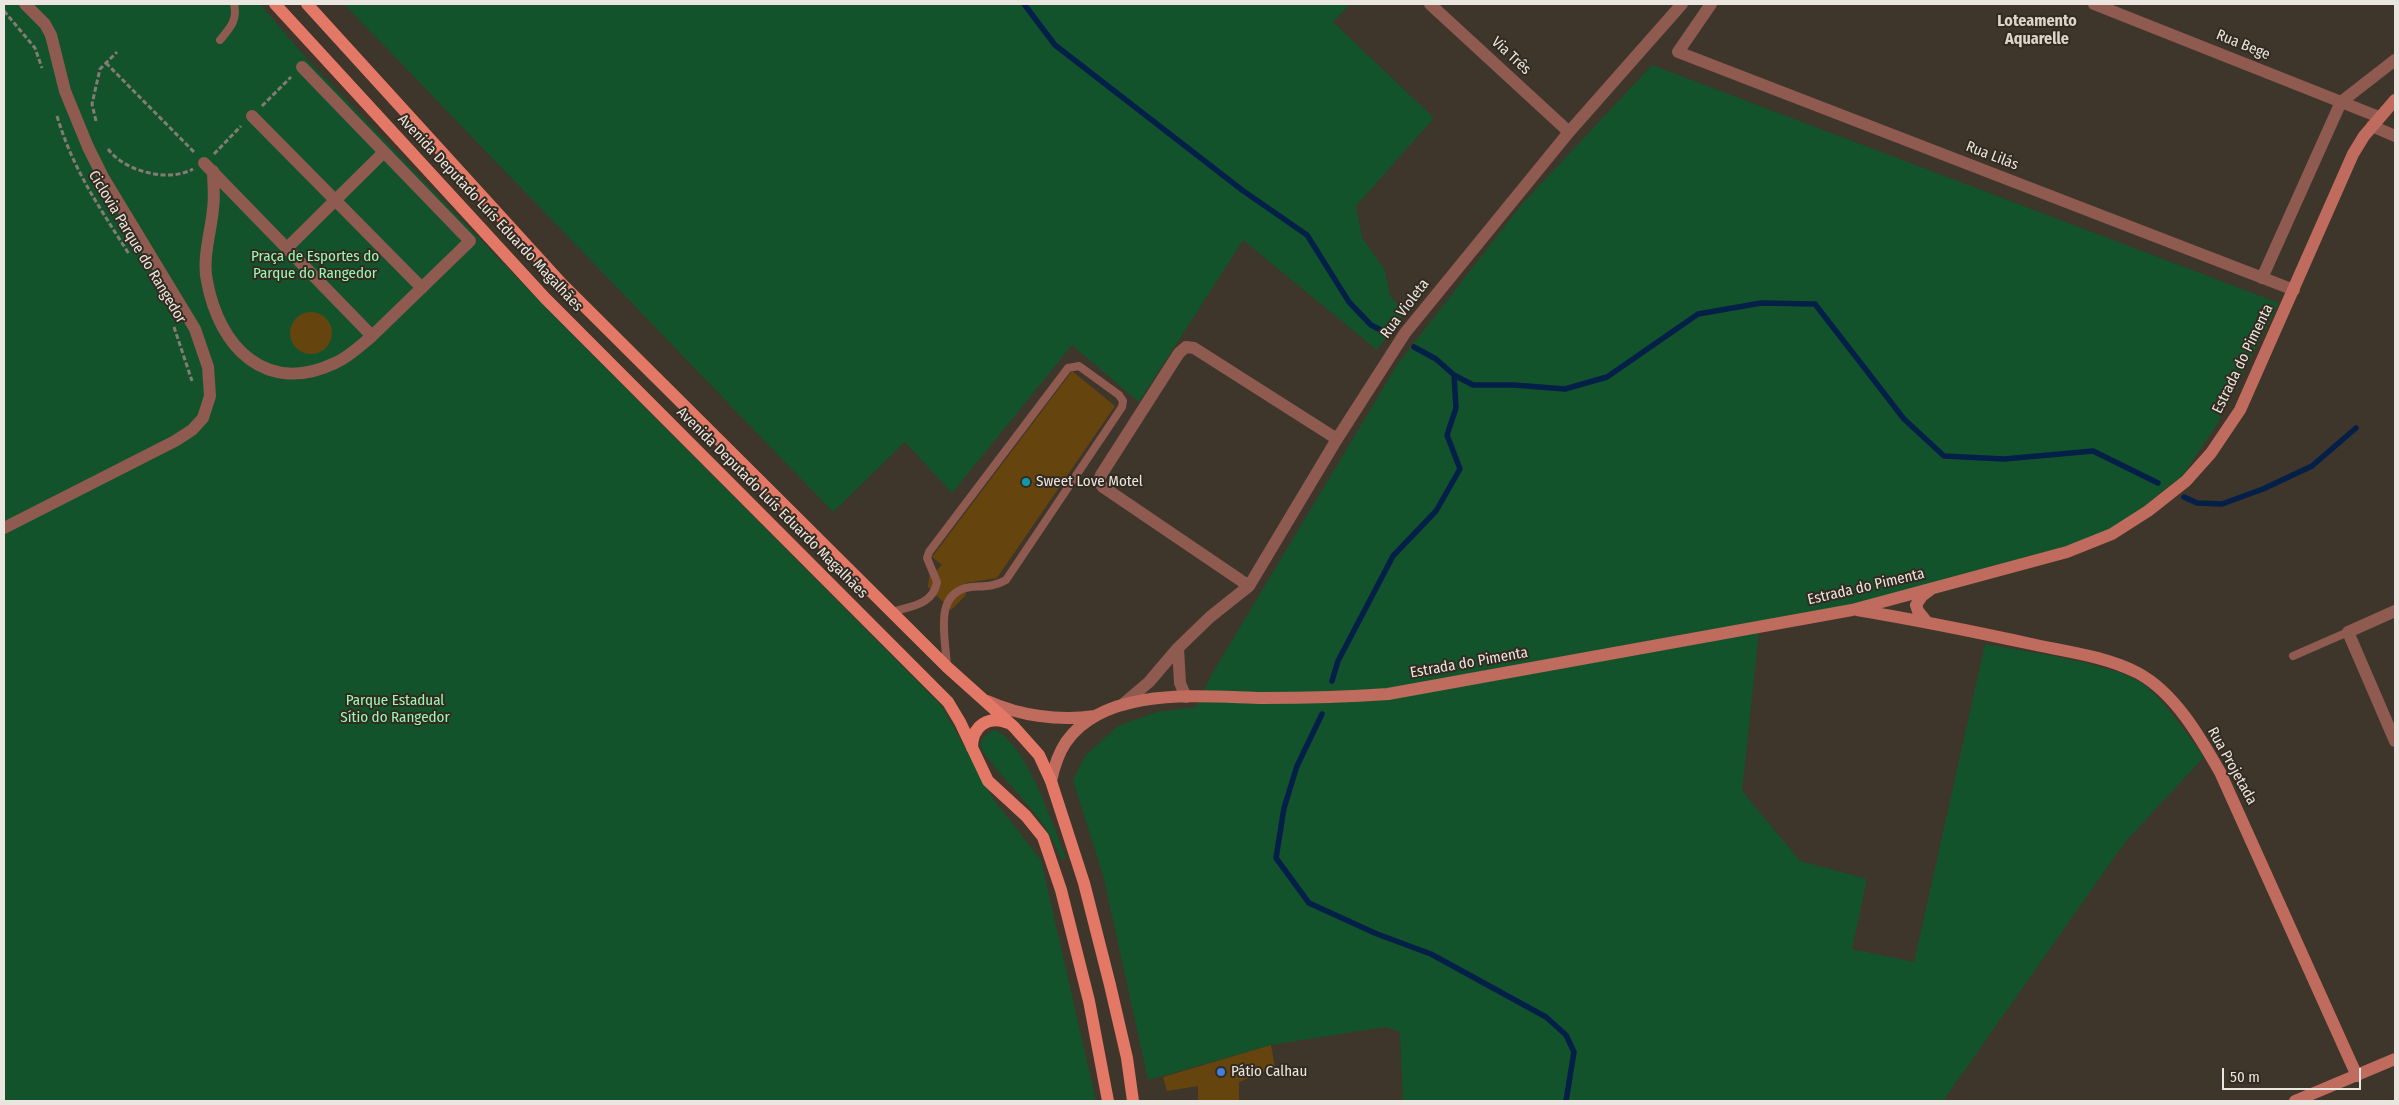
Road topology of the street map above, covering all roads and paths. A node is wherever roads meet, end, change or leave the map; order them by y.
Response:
1 (25, 4) edge
2 (227, 4) edge
3 (234, 4) edge
4 (275, 4) edge
5 (306, 4) edge
6 (1430, 4) edge
7 (1711, 4) edge
8 (2094, 4) edge
9 (1679, 5) edge
10 (4, 11) edge
11 (236, 14) junction
12 (220, 40) dead end
13 (117, 52) dead end
14 (2395, 60) edge
15 (106, 63) junction
16 (302, 67) joint
17 (44, 74) dead end
18 (2395, 100) edge
19 (2341, 102) junction
20 (54, 108) dead end
21 (252, 116) junction
22 (2375, 121) junction
23 (97, 129) dead end
24 (1569, 132) junction
25 (2395, 136) edge
26 (104, 144) dead end
27 (384, 152) junction
28 (208, 167) junction
29 (336, 200) junction
30 (287, 248) junction
31 (131, 256) dead end
32 (2262, 278) junction
33 (422, 288) junction
34 (2294, 290) junction
35 (172, 323) dead end
36 (372, 336) junction
37 (193, 386) dead end
38 (1337, 439) junction
39 (4, 528) edge
40 (1249, 586) junction
41 (1932, 588) junction
42 (1852, 610) junction
43 (892, 612) junction
44 (2395, 612) edge
45 (1926, 621) junction
46 (2348, 632) junction
47 (1178, 648) junction
48 (2293, 656) dead end
49 (947, 667) junction
50 (1186, 697) junction
51 (980, 698) junction
52 (1122, 705) junction
53 (1100, 715) junction
54 (1014, 726) junction
55 (2395, 741) edge
56 (972, 750) junction
57 (1051, 781) junction
58 (2395, 1058) edge
59 (2357, 1076) junction
60 (1108, 1101) edge
61 (1133, 1101) edge
62 (2295, 1101) edge

1 - 39 street
2 - 11 lane
3 - 11 lane
4 - 56 main road, Avenida Deputado Luís Eduardo Magalhães
5 - 43 main road, Avenida Deputado Luís Eduardo Magalhães
6 - 24 street, Via Três
7 - 32 street, Rua Lilás
8 - 19 street, Rua Bege
9 - 24 street, Rua Violeta
10 - 17 path
11 - 12 lane
13 - 15 path
14 - 19 street
15 - 23 path
15 - 28 path
16 - 21 path
16 - 27 street
18 - 22 main road, Estrada do Pimenta
19 - 22 street, Rua Bege
19 - 32 street
20 - 31 path, Ciclovia Parque do Rangedor
21 - 28 path
21 - 29 street
22 - 25 street, Rua Bege
22 - 34 main road, Estrada do Pimenta
24 - 38 street, Rua Violeta
26 - 28 path
27 - 29 street
27 - 33 street
28 - 30 street
28 - 36 street
29 - 30 street
29 - 33 street
30 - 36 street
32 - 34 street, Rua Lilás
33 - 36 street
34 - 41 main road, Estrada do Pimenta
35 - 37 path, Ciclovia Parque do Rangedor
38 - 40 street, Rua Violeta
38 - 40 street
40 - 47 street, Rua Violeta
41 - 42 main road, Estrada do Pimenta
41 - 45 main road
42 - 45 main road, Rua Projetada
42 - 50 main road, Estrada do Pimenta
43 - 49 main road, Avenida Deputado Luís Eduardo Magalhães
43 - 49 lane
44 - 46 street
45 - 59 main road, Rua Projetada
46 - 48 lane
46 - 55 street
47 - 50 street
47 - 52 street, Rua Violeta
49 - 51 main road, Avenida Deputado Luís Eduardo Magalhães
50 - 52 main road, Estrada do Pimenta
51 - 53 main road, Estrada do Pimenta
51 - 54 main road, Avenida Deputado Luís Eduardo Magalhães
52 - 53 main road, Estrada do Pimenta
53 - 57 main road, Estrada do Pimenta
54 - 56 main road
54 - 57 main road, Avenida Deputado Luís Eduardo Magalhães
56 - 60 main road, Avenida Deputado Luís Eduardo Magalhães
57 - 61 main road, Avenida Deputado Luís Eduardo Magalhães
58 - 59 main road
59 - 62 main road

